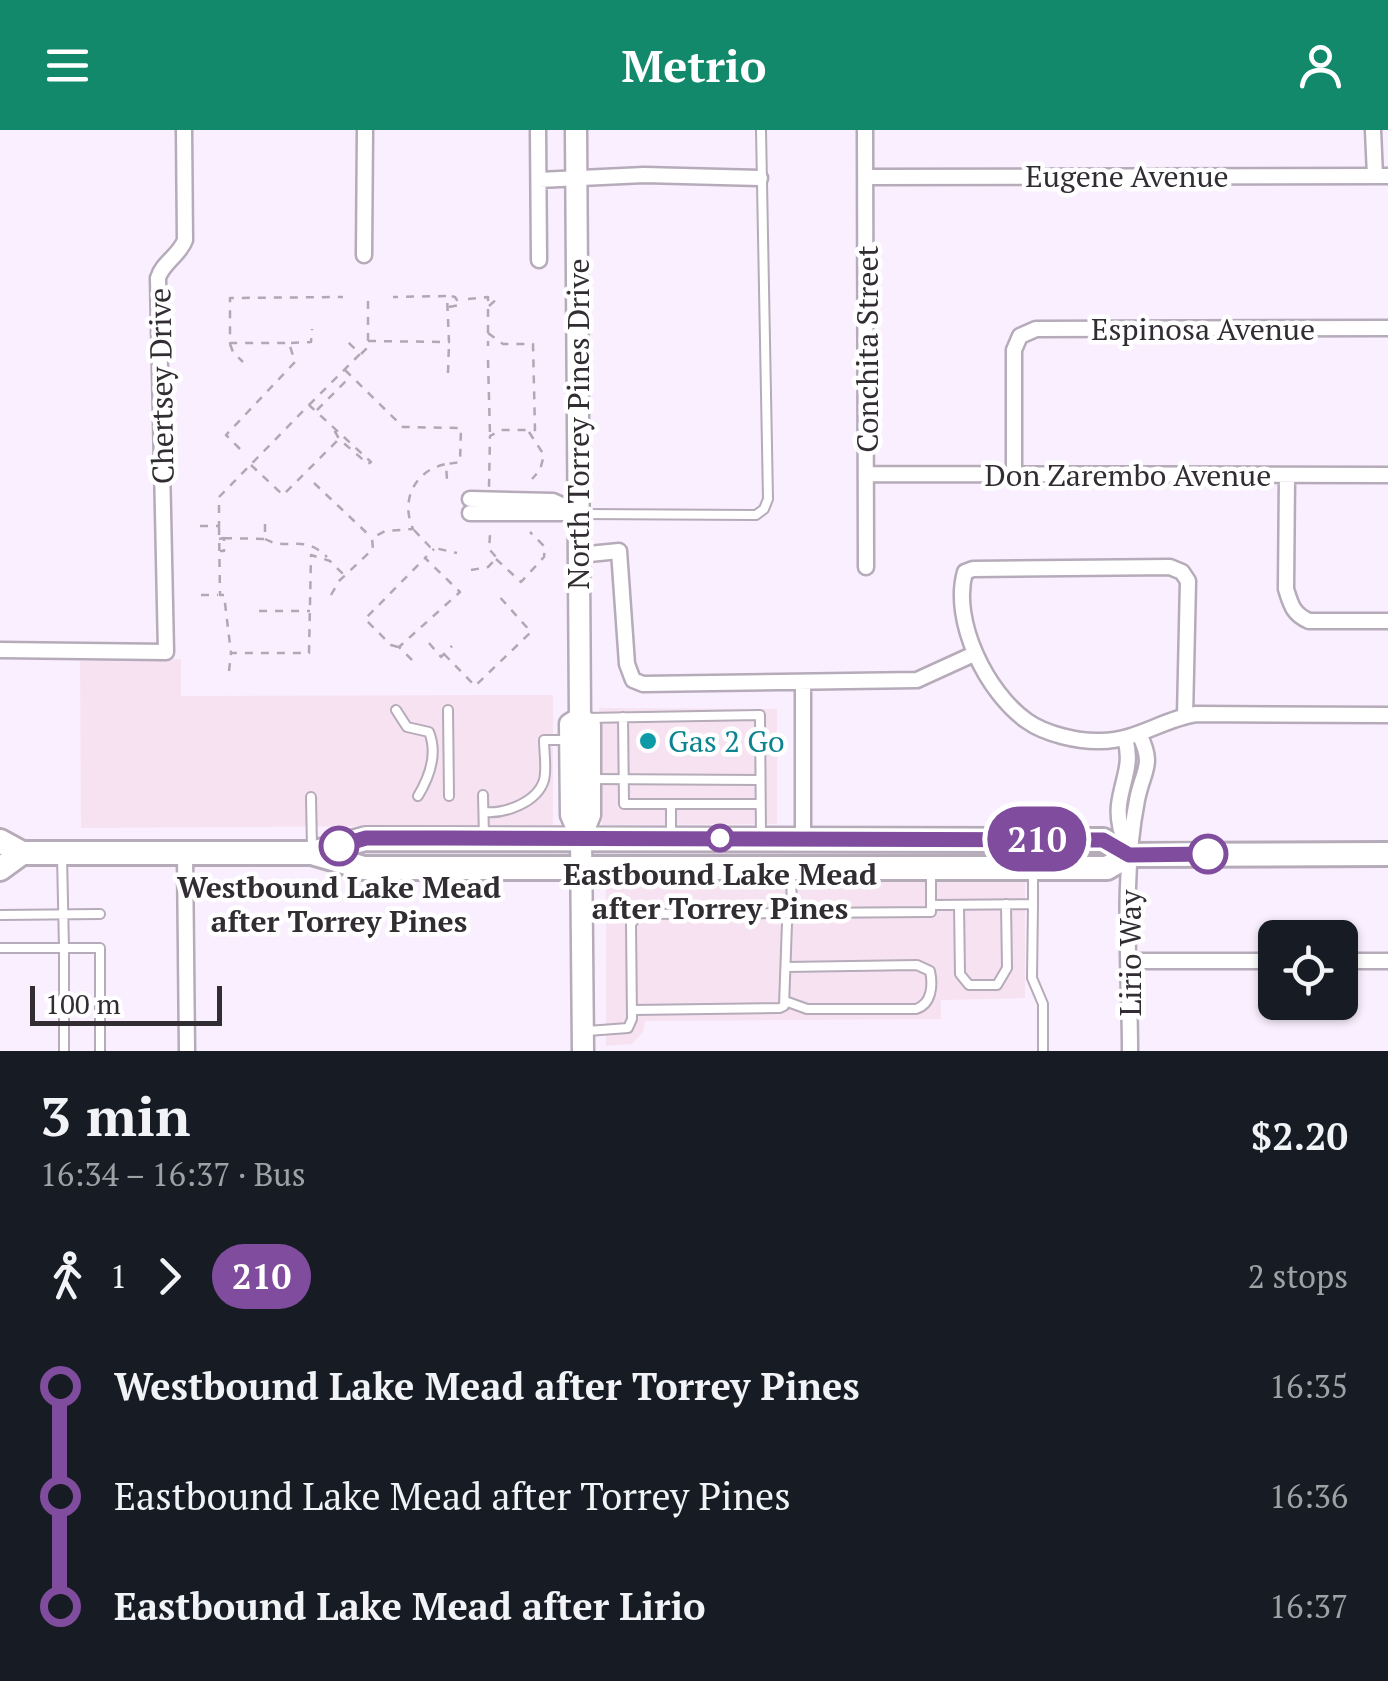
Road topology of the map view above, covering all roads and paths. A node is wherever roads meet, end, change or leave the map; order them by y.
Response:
1 (184, 130) edge
2 (365, 130) edge
3 (538, 130) edge
4 (576, 130) edge
5 (761, 130) edge
6 (865, 130) edge
7 (1373, 130) edge
8 (1381, 176) edge
9 (865, 177) junction
10 (760, 178) junction
11 (576, 179) junction
12 (538, 180) junction
13 (364, 255) dead end
14 (539, 260) dead end
15 (372, 296) dead end
16 (448, 296) junction
17 (343, 297) dead end
18 (393, 297) dead end
19 (498, 297) dead end
20 (468, 298) dead end
21 (448, 307) junction
22 (488, 307) junction
23 (1388, 328) edge
24 (312, 329) dead end
25 (488, 333) junction
26 (346, 340) dead end
27 (368, 341) junction
28 (448, 342) junction
29 (230, 343) junction
30 (290, 343) junction
31 (488, 346) dead end
32 (360, 355) junction
33 (488, 360) dead end
34 (243, 362) dead end
35 (344, 370) junction
36 (448, 373) dead end
37 (351, 376) junction
38 (309, 405) junction
39 (316, 411) junction
40 (333, 428) junction
41 (528, 430) junction
42 (490, 436) junction
43 (339, 439) junction
44 (240, 448) dead end
45 (446, 464) junction
46 (250, 465) junction
47 (868, 474) junction
48 (1014, 474) junction
49 (1388, 475) edge
50 (1286, 476) junction
51 (447, 480) dead end
52 (532, 480) dead end
53 (314, 482) dead end
54 (489, 491) dead end
55 (470, 506) dead end
56 (579, 514) junction
57 (265, 522) dead end
58 (200, 526) dead end
59 (219, 526) junction
60 (413, 529) junction
61 (530, 532) dead end
62 (490, 534) dead end
63 (221, 538) junction
64 (372, 538) junction
65 (264, 540) junction
66 (434, 549) junction
67 (458, 553) dead end
68 (579, 556) junction
69 (425, 558) junction
70 (496, 559) junction
71 (331, 562) junction
72 (866, 568) dead end
73 (471, 570) dead end
74 (345, 576) junction
75 (497, 594) dead end
76 (200, 595) dead end
77 (220, 595) junction
78 (331, 595) dead end
79 (259, 612) dead end
80 (311, 612) junction
81 (1388, 621) edge
82 (429, 642) dead end
83 (452, 646) dead end
84 (400, 647) junction
85 (0, 650) edge
86 (231, 654) junction
87 (444, 654) junction
88 (974, 654) junction
89 (412, 660) dead end
90 (229, 671) dead end
91 (803, 682) junction
92 (396, 710) dead end
93 (448, 710) dead end
94 (1388, 715) edge
95 (1184, 716) junction
96 (580, 718) junction
97 (623, 718) junction
98 (1132, 736) junction
99 (570, 740) junction
100 (590, 779) junction
101 (624, 780) junction
102 (760, 780) junction
103 (1121, 793) junction
104 (483, 795) dead end
105 (418, 796) dead end
106 (448, 796) dead end
107 (311, 797) dead end
108 (1137, 798) junction
109 (672, 804) junction
110 (760, 804) junction
111 (484, 812) junction
112 (581, 837) junction
113 (484, 838) junction
114 (671, 838) junction
115 (761, 838) junction
116 (803, 838) junction
117 (930, 838) junction
118 (0, 841) edge
119 (22, 853) junction
120 (62, 853) junction
121 (312, 853) junction
122 (184, 854) junction
123 (1388, 854) edge
124 (1129, 855) junction
125 (791, 866) junction
126 (582, 867) junction
127 (931, 867) junction
128 (1033, 868) junction
129 (0, 869) edge
130 (1006, 904) junction
131 (1033, 904) junction
132 (932, 905) junction
133 (959, 905) junction
134 (792, 913) junction
135 (100, 914) dead end
136 (0, 915) edge
137 (64, 915) junction
138 (0, 948) edge
139 (64, 948) junction
140 (1130, 961) junction
141 (1258, 961) edge
142 (1358, 961) edge
143 (1388, 961) edge
144 (786, 967) junction
145 (785, 1001) junction
146 (634, 1010) junction
147 (582, 1041) edge
148 (64, 1051) edge
149 (100, 1051) edge
150 (187, 1051) edge
151 (1042, 1051) edge
152 (1130, 1051) edge

1 - 85 street, Chertsey Drive
2 - 13 street
3 - 12 street
4 - 11 main road, North Torrey Pines Drive
5 - 10 lane
6 - 9 street, Conchita Street
7 - 8 street
8 - 9 street, Eugene Avenue
9 - 47 street, Conchita Street
10 - 11 street
10 - 56 lane
11 - 12 street
11 - 56 main road, North Torrey Pines Drive
12 - 14 street
15 - 27 path
16 - 18 path
16 - 21 path
16 - 21 path
17 - 29 path
19 - 22 path
20 - 22 path
21 - 28 path
22 - 25 path
23 - 48 street, Espinosa Avenue
24 - 30 path
25 - 31 path
25 - 41 path
26 - 32 path
27 - 28 path
27 - 32 path
28 - 36 path
29 - 30 path
29 - 34 path
30 - 44 path
32 - 35 path
33 - 42 path
35 - 37 path
35 - 38 path
37 - 39 path
37 - 45 path
38 - 39 path
38 - 46 path
39 - 40 path
40 - 43 path
40 - 43 path
41 - 42 path
41 - 52 path
42 - 54 path
43 - 46 path
45 - 51 path
45 - 60 path
46 - 59 path
47 - 48 street, Don Zarembo Avenue
47 - 72 street, Conchita Street
48 - 50 street, Don Zarembo Avenue
49 - 50 street, Don Zarembo Avenue
50 - 81 street
53 - 64 path
55 - 56 street
56 - 68 main road, North Torrey Pines Drive
57 - 65 path
58 - 59 path
59 - 63 path
60 - 64 path
60 - 66 path
61 - 70 path
62 - 70 path
63 - 65 path
63 - 77 path
64 - 74 path
65 - 71 path
66 - 67 path
66 - 69 path
68 - 91 street
68 - 96 main road, North Torrey Pines Drive
69 - 84 path
69 - 84 path
70 - 73 path
71 - 74 path
71 - 80 path
74 - 78 path
75 - 87 path
76 - 77 path
77 - 86 path
79 - 80 path
80 - 86 path
82 - 87 path
83 - 87 path
84 - 89 path
86 - 90 path
88 - 91 street
88 - 95 street
88 - 98 street
91 - 116 street
92 - 105 lane
93 - 106 lane
94 - 95 street
95 - 98 street
96 - 97 lane
96 - 99 main road, North Torrey Pines Drive
96 - 100 main road, North Torrey Pines Drive
97 - 101 lane
97 - 102 lane
98 - 103 street
98 - 108 street
99 - 111 lane
99 - 112 main road, North Torrey Pines Drive
100 - 101 lane
100 - 112 main road, North Torrey Pines Drive
101 - 102 lane
101 - 109 lane
102 - 110 lane
103 - 108 lane
103 - 124 street
104 - 111 lane
107 - 121 lane
108 - 124 street
109 - 110 lane
109 - 114 lane
110 - 115 lane
111 - 113 lane
112 - 113 main road
112 - 114 main road
112 - 126 main road, North Torrey Pines Drive
113 - 121 main road
114 - 115 main road
115 - 116 main road
116 - 117 main road
117 - 124 main road
117 - 127 main road
118 - 119 main road
119 - 120 main road
119 - 129 main road
120 - 122 main road
120 - 137 lane
121 - 122 main road
121 - 126 main road
122 - 150 street
123 - 124 main road
124 - 128 main road
124 - 140 street, Lirio Way
125 - 126 main road
125 - 127 main road
125 - 134 lane
126 - 147 main road, North Torrey Pines Drive
127 - 128 main road
127 - 132 lane
128 - 131 lane
130 - 131 lane
130 - 133 lane
130 - 133 lane
131 - 151 lane
132 - 133 lane
132 - 134 lane
134 - 144 lane
134 - 146 lane
135 - 137 lane
136 - 137 lane
137 - 139 lane
138 - 139 lane
139 - 148 lane
139 - 149 lane
140 - 141 street
140 - 152 street, Lirio Way
142 - 143 street
144 - 145 lane
144 - 145 lane
145 - 146 lane
146 - 147 lane

